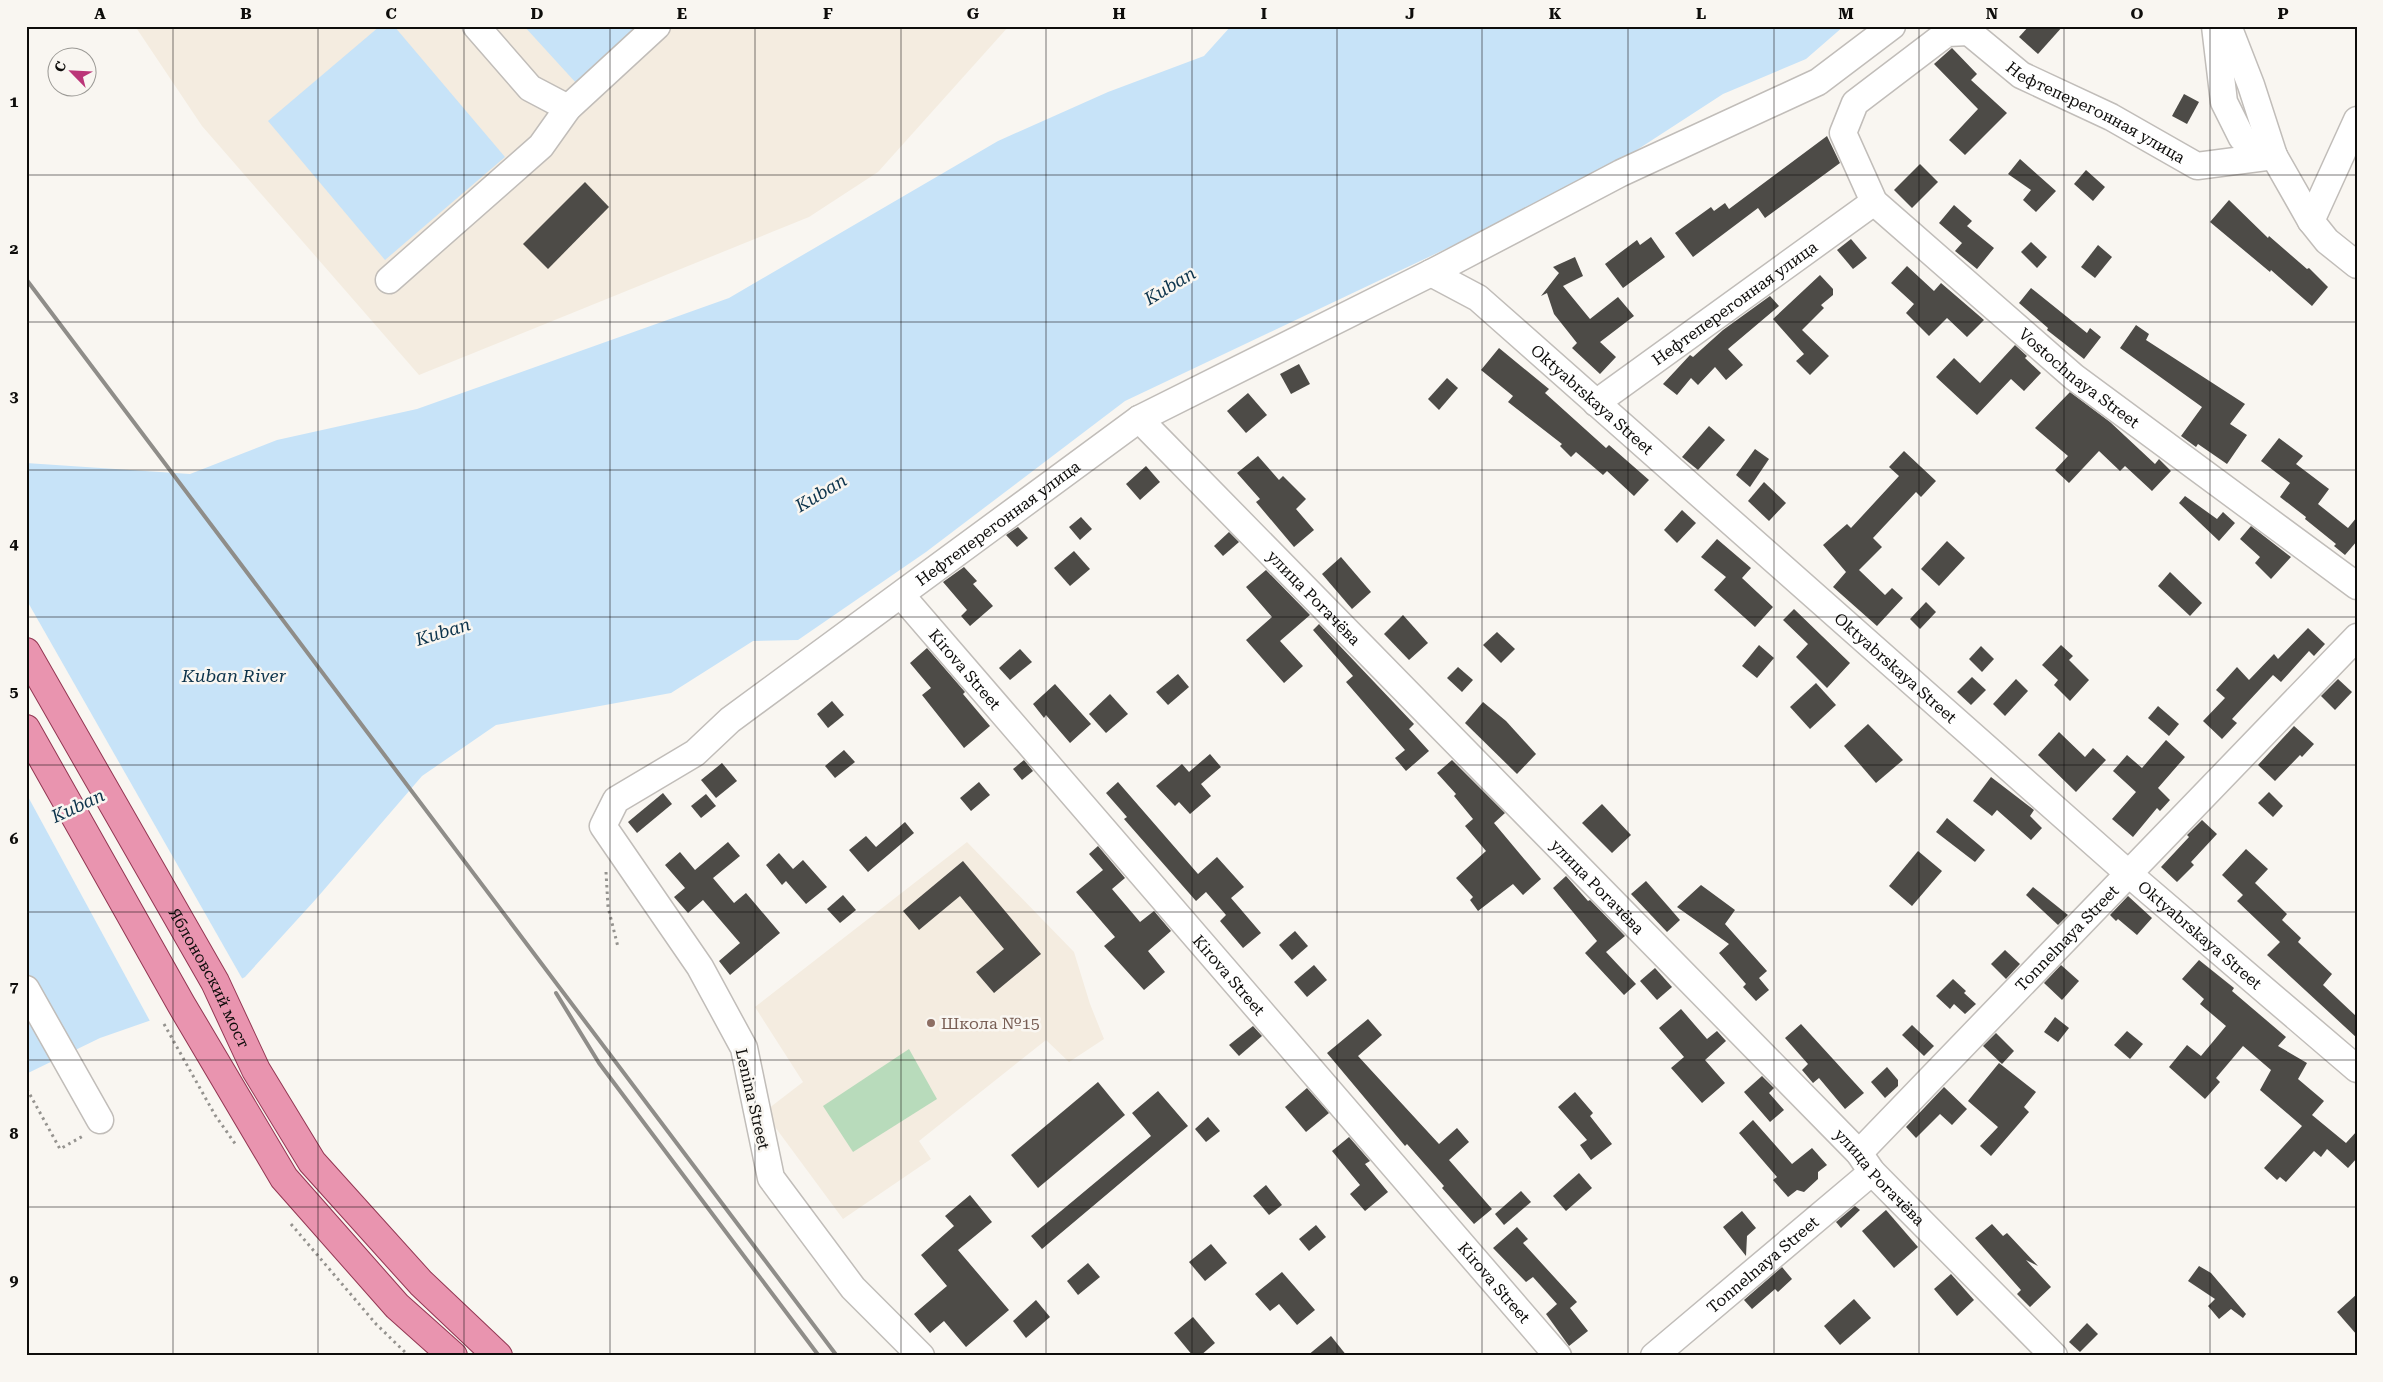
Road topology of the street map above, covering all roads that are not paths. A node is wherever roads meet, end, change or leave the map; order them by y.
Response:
1 (476, 26) edge
2 (657, 26) edge
3 (1892, 26) edge
4 (2214, 26) edge
5 (2228, 26) edge
6 (1970, 29) edge
7 (568, 108) junction
8 (2357, 120) edge
9 (2274, 156) junction
10 (1874, 202) junction
11 (2310, 221) junction
12 (2357, 265) edge
13 (1431, 273) junction
14 (389, 280) dead end
15 (1596, 403) junction
16 (1140, 419) junction
17 (2357, 586) edge
18 (901, 595) junction
19 (2357, 637) edge
20 (26, 652) edge
21 (26, 729) edge
22 (603, 826) joint
23 (2129, 874) junction
24 (26, 989) edge
25 (2357, 1069) edge
26 (91, 1128) road end
27 (1865, 1163) junction
28 (1545, 1352) edge
29 (453, 1356) edge
30 (498, 1356) edge
31 (921, 1356) edge
32 (1654, 1356) edge
33 (2054, 1356) edge

1 - 7 street
2 - 7 street
3 - 13 street, Нефтеперегонная улица
4 - 9 street
5 - 9 street
6 - 9 street, Нефтеперегонная улица
6 - 10 street, Vostochnaya Street
7 - 14 street
8 - 11 street
9 - 11 street
10 - 15 street, Нефтеперегонная улица
10 - 17 street, Vostochnaya Street
11 - 12 street
13 - 15 street, Oktyabrskaya Street
13 - 16 street, Нефтеперегонная улица
15 - 23 street, Oktyabrskaya Street
16 - 18 street, Нефтеперегонная улица
16 - 27 street, улица Рогачёва
18 - 22 street, Нефтеперегонная улица
18 - 28 street, Kirova Street
19 - 23 street, Tonnelnaya Street
20 - 30 main road, Яблоновский мост
21 - 29 main road, Яблоновский мост
22 - 31 street, Lenina Street
23 - 25 street, Oktyabrskaya Street
23 - 27 street, Tonnelnaya Street
24 - 26 street
27 - 32 street, Tonnelnaya Street
27 - 33 street, улица Рогачёва

